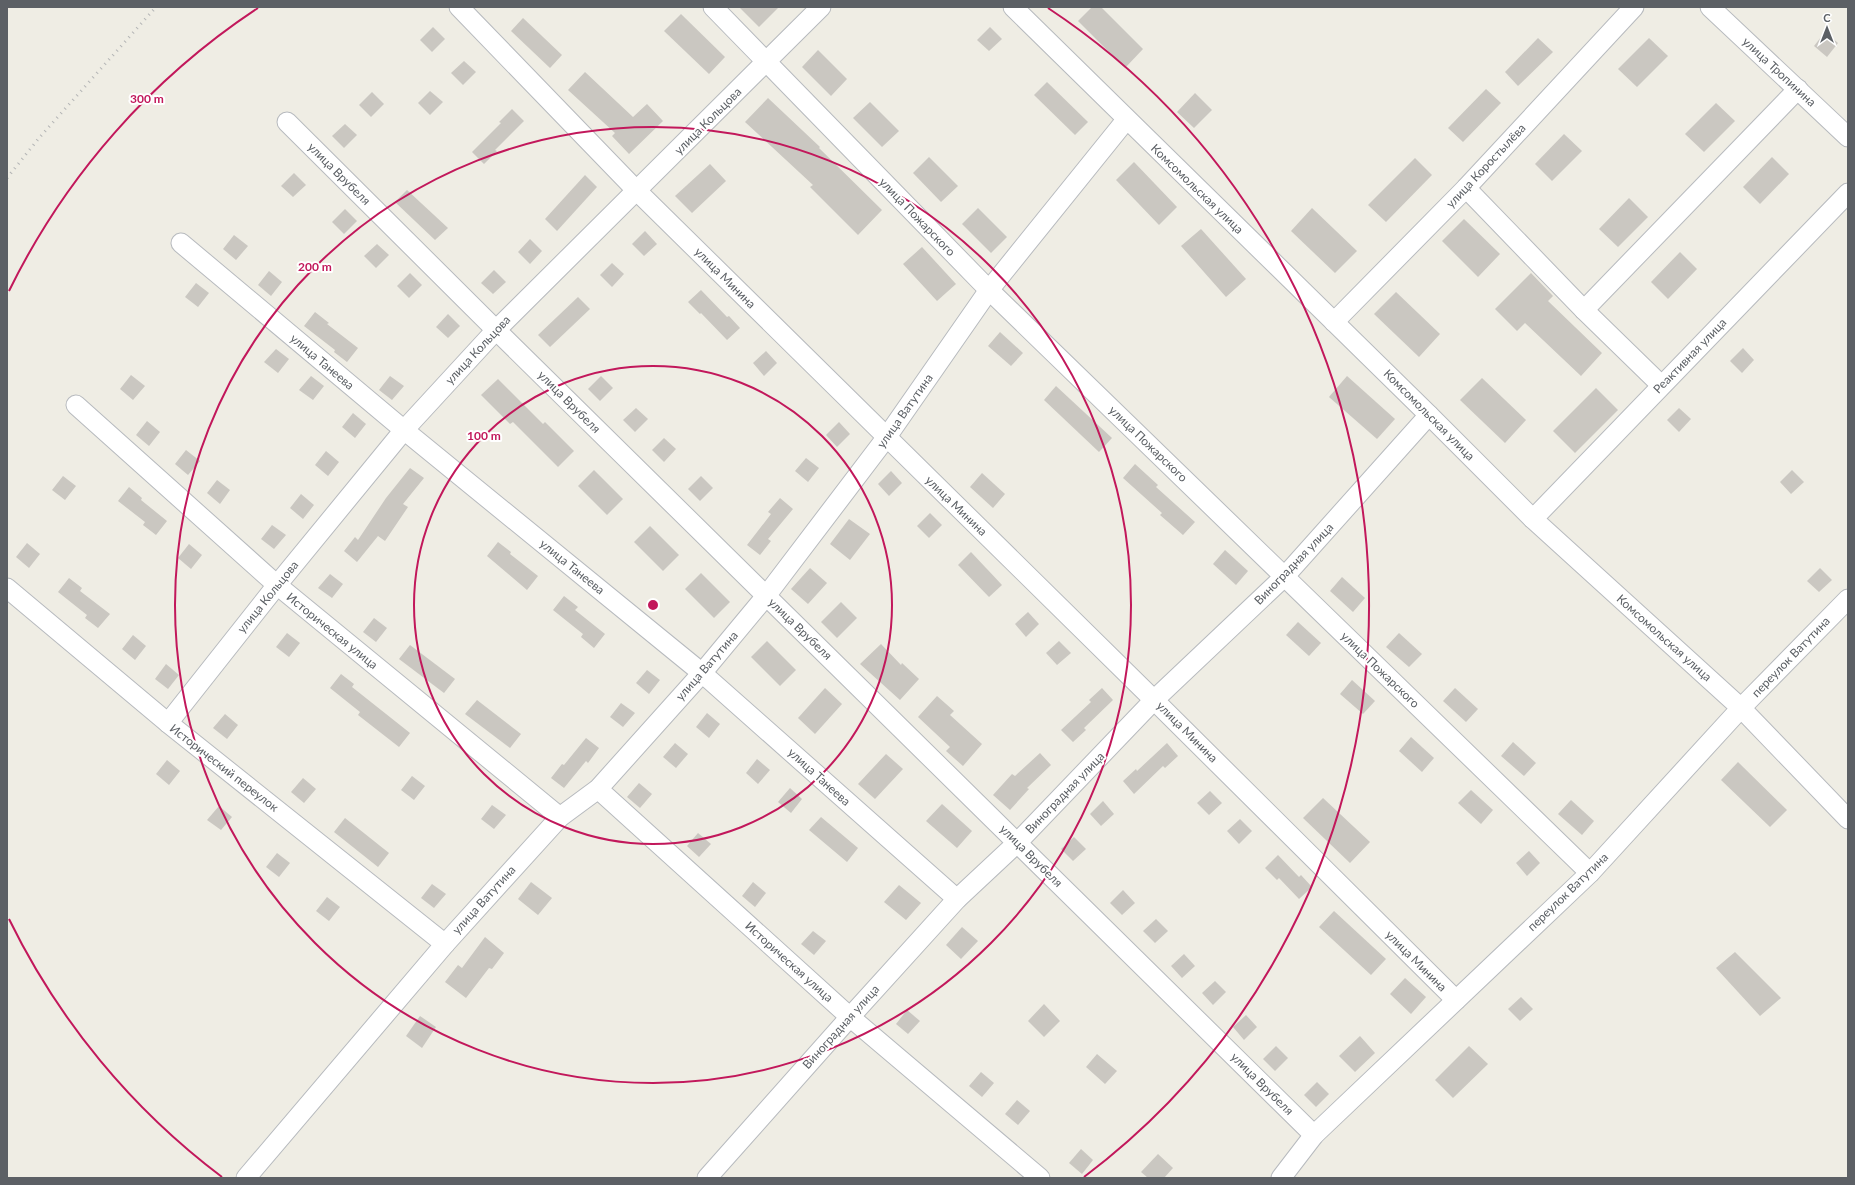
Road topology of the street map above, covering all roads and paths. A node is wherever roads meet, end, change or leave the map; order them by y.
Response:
1 (459, 7) edge
2 (713, 7) edge
3 (822, 7) edge
4 (1013, 7) edge
5 (1634, 7) edge
6 (1710, 7) edge
7 (768, 62) junction
8 (1798, 90) junction
9 (1126, 120) junction
10 (287, 122) dead end
11 (1848, 136) edge
12 (1466, 188) junction
13 (637, 191) junction
14 (1848, 193) edge
15 (181, 243) dead end
16 (989, 290) junction
17 (1584, 310) junction
18 (1334, 322) junction
19 (496, 330) junction
20 (1661, 385) junction
21 (76, 405) dead end
22 (1429, 415) junction
23 (404, 430) junction
24 (886, 438) junction
25 (1533, 519) junction
26 (1285, 576) junction
27 (277, 585) junction
28 (7, 588) edge
29 (766, 596) junction
30 (1848, 599) edge
31 (702, 673) junction
32 (1154, 700) junction
33 (1741, 708) junction
34 (168, 723) junction
35 (598, 789) junction
36 (560, 816) junction
37 (1848, 820) edge
38 (1018, 843) junction
39 (1590, 873) junction
40 (957, 899) junction
41 (445, 944) junction
42 (1456, 1000) junction
43 (850, 1017) junction
44 (1314, 1136) junction
45 (246, 1178) edge
46 (708, 1178) edge
47 (1040, 1178) edge
48 (1281, 1178) edge

1 - 13 street, улица Минина
2 - 7 street, улица Пожарского
3 - 7 street, улица Кольцова
4 - 9 street, Комсомольская улица
5 - 12 street, улица Коростылёва
6 - 8 street, улица Тропинина
7 - 13 street, улица Кольцова
7 - 16 street, улица Пожарского
8 - 11 street, улица Тропинина
8 - 17 street
9 - 16 street, улица Ватутина
9 - 18 street, Комсомольская улица
10 - 19 street, улица Врубеля
12 - 17 street
12 - 18 street, улица Коростылёва
13 - 19 street, улица Кольцова
13 - 24 street, улица Минина
14 - 20 street, Реактивная улица
15 - 23 street, улица Танеева
16 - 24 street, улица Ватутина
16 - 26 street, улица Пожарского
17 - 20 street
18 - 22 street, Комсомольская улица
19 - 23 street, улица Кольцова
19 - 29 street, улица Врубеля
20 - 25 street, Реактивная улица
21 - 27 street, Историческая улица
22 - 25 street, Комсомольская улица
22 - 26 street, Виноградная улица
23 - 27 street, улица Кольцова
23 - 31 street, улица Танеева
24 - 29 street, улица Ватутина
24 - 32 street, улица Минина
25 - 33 street, Комсомольская улица
26 - 32 street, Виноградная улица
26 - 39 street, улица Пожарского
27 - 34 street, улица Кольцова
27 - 36 street, Историческая улица
28 - 34 street, Исторический переулок
29 - 31 street, улица Ватутина
29 - 38 street, улица Врубеля
30 - 33 street, переулок Ватутина
31 - 35 street, улица Ватутина
31 - 40 street, улица Танеева
32 - 38 street, Виноградная улица
32 - 42 street, улица Минина
33 - 37 street, Комсомольская улица
33 - 39 street, переулок Ватутина
34 - 41 street, Исторический переулок
35 - 36 street, улица Ватутина
35 - 43 street, Историческая улица
36 - 41 street, улица Ватутина
38 - 40 street, Виноградная улица
38 - 44 street, улица Врубеля
39 - 42 street, переулок Ватутина
40 - 43 street, Виноградная улица
41 - 45 street, улица Ватутина
42 - 44 street, переулок Ватутина
43 - 46 street, Виноградная улица
43 - 47 street, Историческая улица
44 - 48 street, переулок Ватутина

